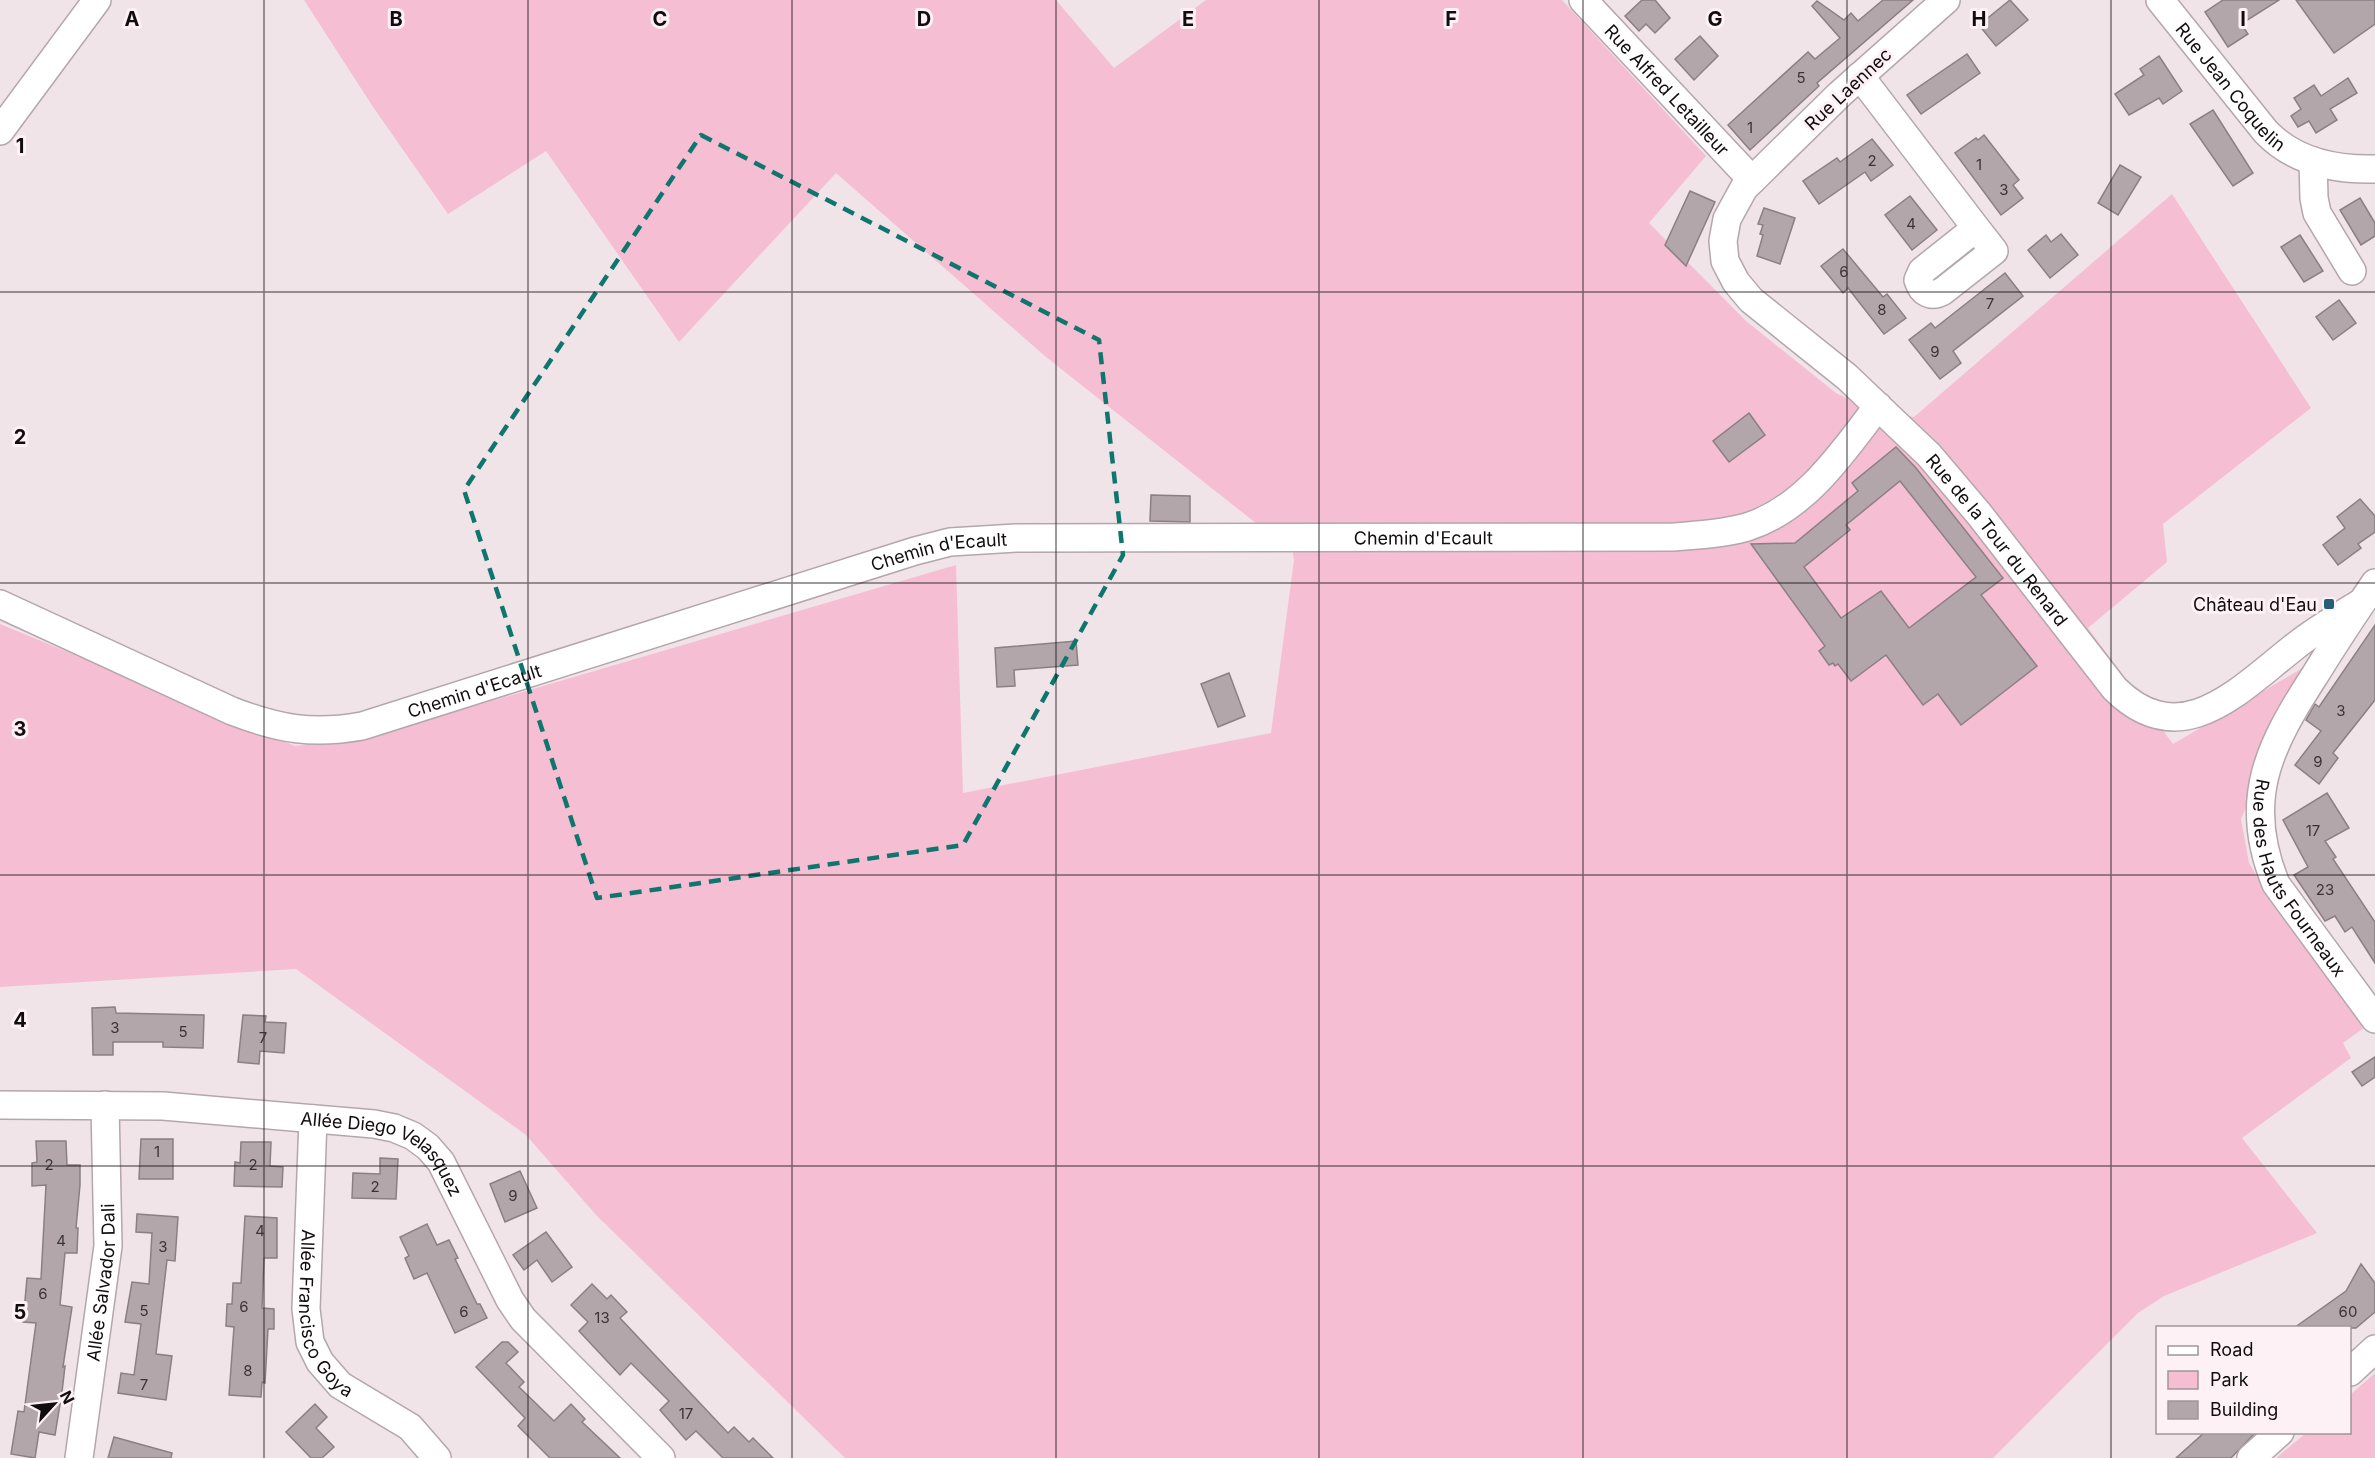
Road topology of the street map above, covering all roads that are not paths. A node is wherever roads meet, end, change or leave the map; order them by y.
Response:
1 (97, 0) edge
2 (1583, 0) edge
3 (1946, 0) edge
4 (2160, 0) edge
5 (1860, 76) junction
6 (0, 131) edge
7 (2313, 161) junction
8 (2375, 169) edge
9 (1752, 180) junction
10 (1976, 228) dead end
11 (2352, 272) dead end
12 (1878, 406) junction
13 (2369, 593) edge
14 (0, 604) edge
15 (2375, 1019) edge
16 (0, 1105) edge
17 (105, 1105) junction
18 (313, 1119) junction
19 (2375, 1349) edge
20 (2351, 1369) edge
21 (2278, 1434) edge
22 (79, 1458) edge
23 (437, 1458) edge
24 (661, 1458) edge
25 (2251, 1458) edge

1 - 6 street
2 - 9 street, Rue Alfred Letailleur
3 - 5 street, Rue Laennec
4 - 7 street, Rue Jean Coquelin
5 - 9 street, Rue Laennec
5 - 10 street
7 - 8 street, Rue Jean Coquelin
7 - 11 street
9 - 12 street, Rue de la Tour du Renard
12 - 13 street, Rue de la Tour du Renard
12 - 14 street, Chemin d'Ecault
13 - 15 street, Rue des Hauts Fourneaux
16 - 17 street, Allée Diego Velasquez
17 - 18 street, Allée Diego Velasquez
17 - 22 street, Allée Salvador Dali
18 - 23 street, Allée Francisco Goya
18 - 24 street, Allée Diego Velasquez
19 - 20 street
21 - 25 street

